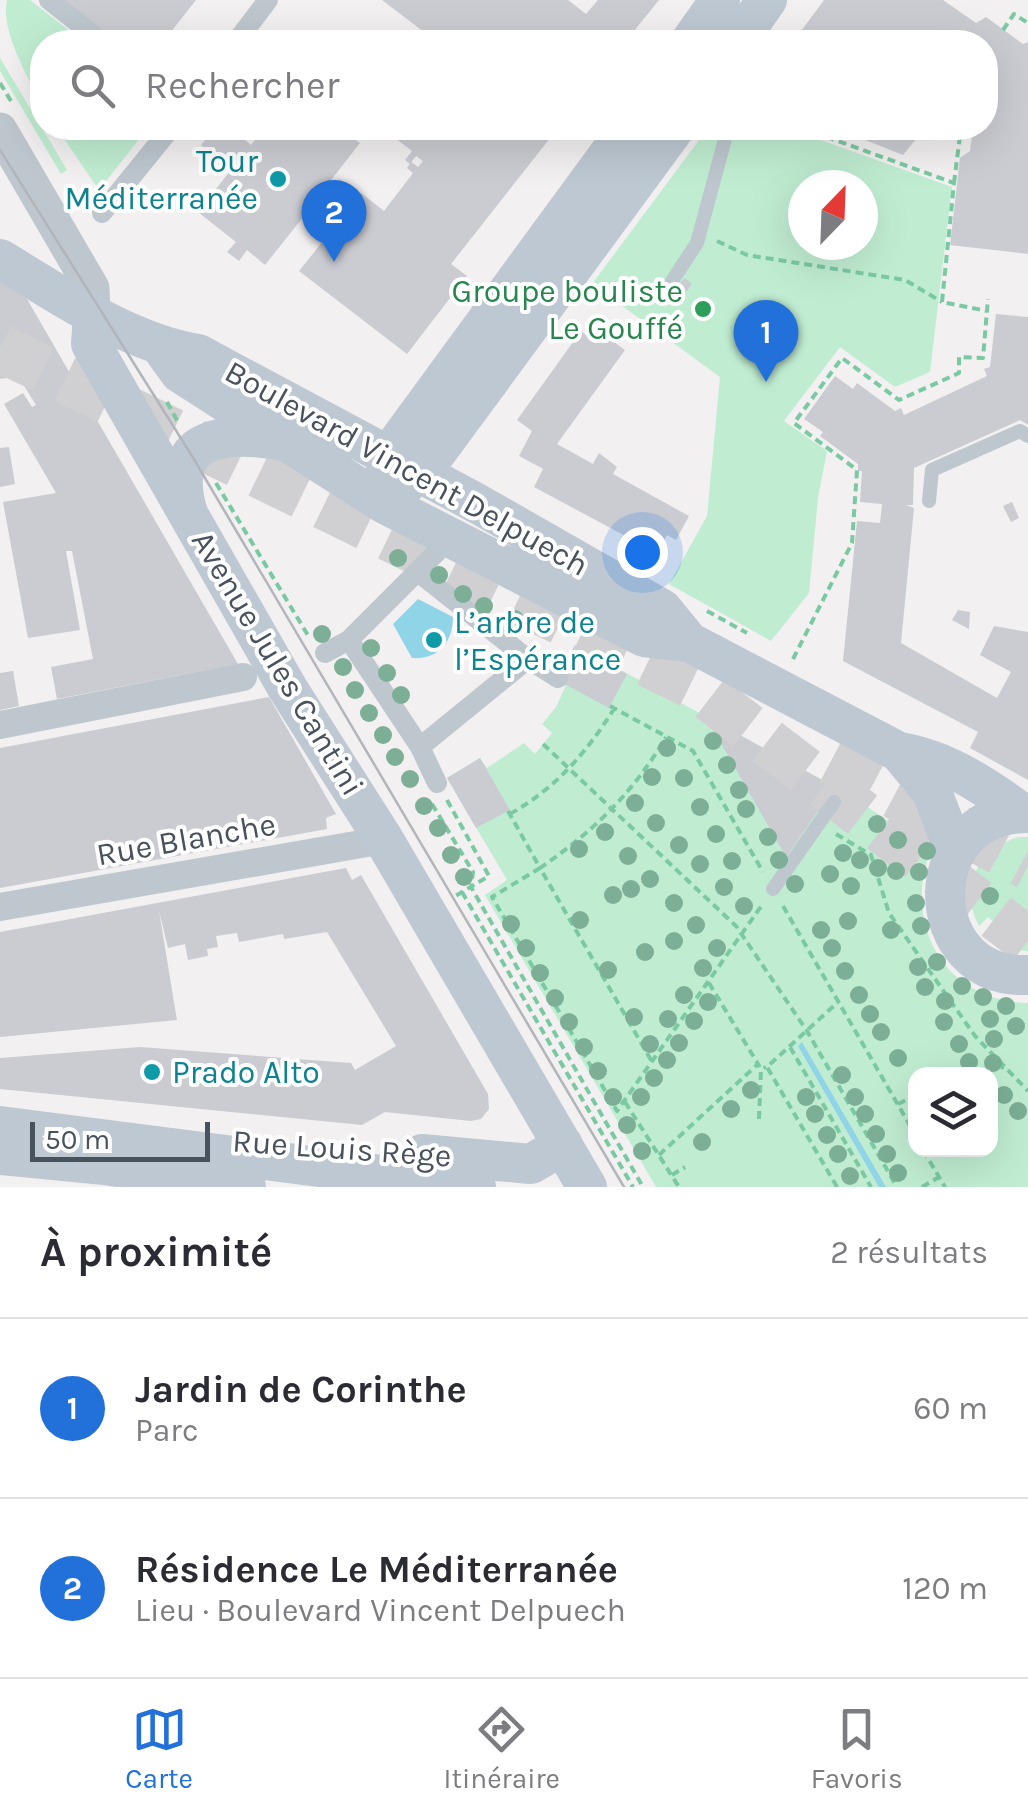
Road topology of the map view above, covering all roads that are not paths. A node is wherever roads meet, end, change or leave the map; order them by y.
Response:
1 (49, 0) edge
2 (268, 0) edge
3 (720, 0) edge
4 (767, 0) edge
5 (87, 30) edge
6 (245, 30) edge
7 (699, 30) edge
8 (746, 30) edge
9 (0, 130) edge
10 (160, 140) edge
11 (620, 140) edge
12 (664, 140) edge
13 (725, 140) edge
14 (102, 213) dead end
15 (0, 259) edge
16 (672, 280) dead end
17 (93, 314) junction
18 (162, 348) junction
19 (1028, 436) edge
20 (291, 442) junction
21 (403, 465) junction
22 (929, 501) dead end
23 (384, 503) junction
24 (187, 510) junction
25 (440, 549) dead end
26 (419, 573) junction
27 (349, 640) junction
28 (689, 642) junction
29 (325, 652) dead end
30 (528, 660) junction
31 (243, 677) dead end
32 (558, 678) dead end
33 (0, 726) edge
34 (420, 747) junction
35 (900, 752) junction
36 (438, 783) road end
37 (834, 802) dead end
38 (1025, 813) edge
39 (384, 840) junction
40 (955, 852) junction
41 (773, 888) road end
42 (0, 908) edge
43 (1028, 976) edge
44 (0, 1126) edge
45 (563, 1146) junction
46 (110, 1152) junction
47 (0, 1155) edge
48 (220, 1186) edge
49 (362, 1187) edge
50 (476, 1187) edge
51 (587, 1187) edge

1 - 5 street
2 - 6 street
3 - 7 main road
4 - 8 main road
9 - 17 street, Avenue Jules Cantini
10 - 14 street
11 - 21 main road
12 - 21 main road
13 - 16 lane
15 - 17 main road, Boulevard Vincent Delpuech
17 - 18 main road, Boulevard Vincent Delpuech
17 - 24 main road, Avenue Jules Cantini
18 - 20 main road, Boulevard Vincent Delpuech
18 - 21 main road, Boulevard Vincent Delpuech
19 - 22 lane
20 - 23 main road, Boulevard Vincent Delpuech
20 - 24 main road
21 - 23 main road
21 - 28 main road, Boulevard Vincent Delpuech
23 - 28 main road, Boulevard Vincent Delpuech
24 - 39 main road, Avenue Jules Cantini
25 - 26 street
26 - 27 street
26 - 30 street
27 - 29 street
27 - 34 street
28 - 35 main road, Boulevard Vincent Delpuech
30 - 32 street
30 - 34 street
31 - 33 street
34 - 36 street
35 - 38 main road, Boulevard Vincent Delpuech
35 - 40 main road, Boulevard Vincent Delpuech
37 - 41 lane
38 - 40 main road
39 - 42 street, Rue Blanche
39 - 45 main road, Avenue Jules Cantini
40 - 43 main road
44 - 46 main road, Rue Louis Rège
45 - 46 main road, Rue Louis Rège
45 - 51 main road, Avenue Jules Cantini
46 - 47 main road, Rue Louis Rège
46 - 48 main road, Rue Louis Rège
46 - 49 main road, Rue Louis Rège
46 - 50 main road, Rue Louis Rège

